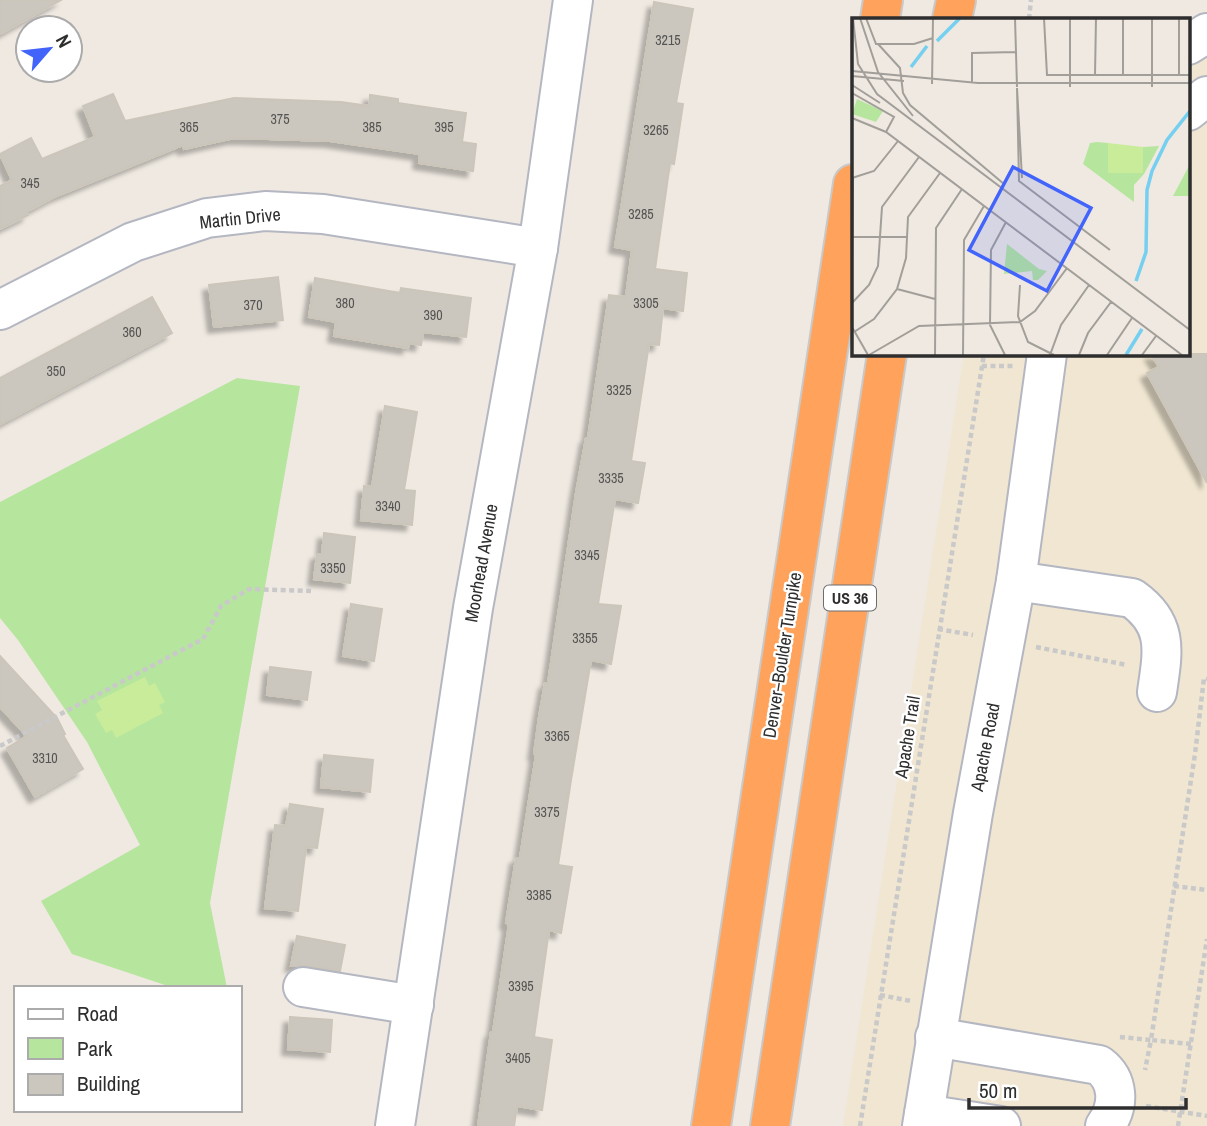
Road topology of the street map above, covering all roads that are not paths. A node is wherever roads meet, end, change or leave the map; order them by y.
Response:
1 (573, 0) edge
2 (883, 0) edge
3 (944, 0) edge
4 (956, 0) edge
5 (880, 18) edge
6 (940, 18) edge
7 (952, 18) edge
8 (1207, 33) edge
9 (1190, 45) edge
10 (1207, 96) edge
11 (1190, 109) edge
12 (852, 191) edge
13 (538, 248) junction
14 (0, 310) edge
15 (887, 355) edge
16 (1045, 358) edge
17 (1016, 580) junction
18 (1159, 682) road end
19 (303, 986) dead end
20 (414, 1005) junction
21 (935, 1037) junction
22 (923, 1120) edge
23 (395, 1126) edge
24 (711, 1126) edge
25 (770, 1126) edge
26 (1001, 1126) edge
27 (1105, 1126) edge

1 - 13 street, Moorhead Avenue
2 - 5 highway
3 - 6 highway
4 - 7 highway
8 - 9 street
10 - 11 street
12 - 24 highway, Denver–Boulder Turnpike
13 - 14 street, Martin Drive
13 - 20 street, Moorhead Avenue
15 - 25 highway, US 36
16 - 17 street, Apache Road
17 - 18 street
17 - 21 street, Apache Road
19 - 20 street
20 - 23 street, Moorhead Avenue
21 - 22 street, Apache Road
21 - 27 street
22 - 26 street

